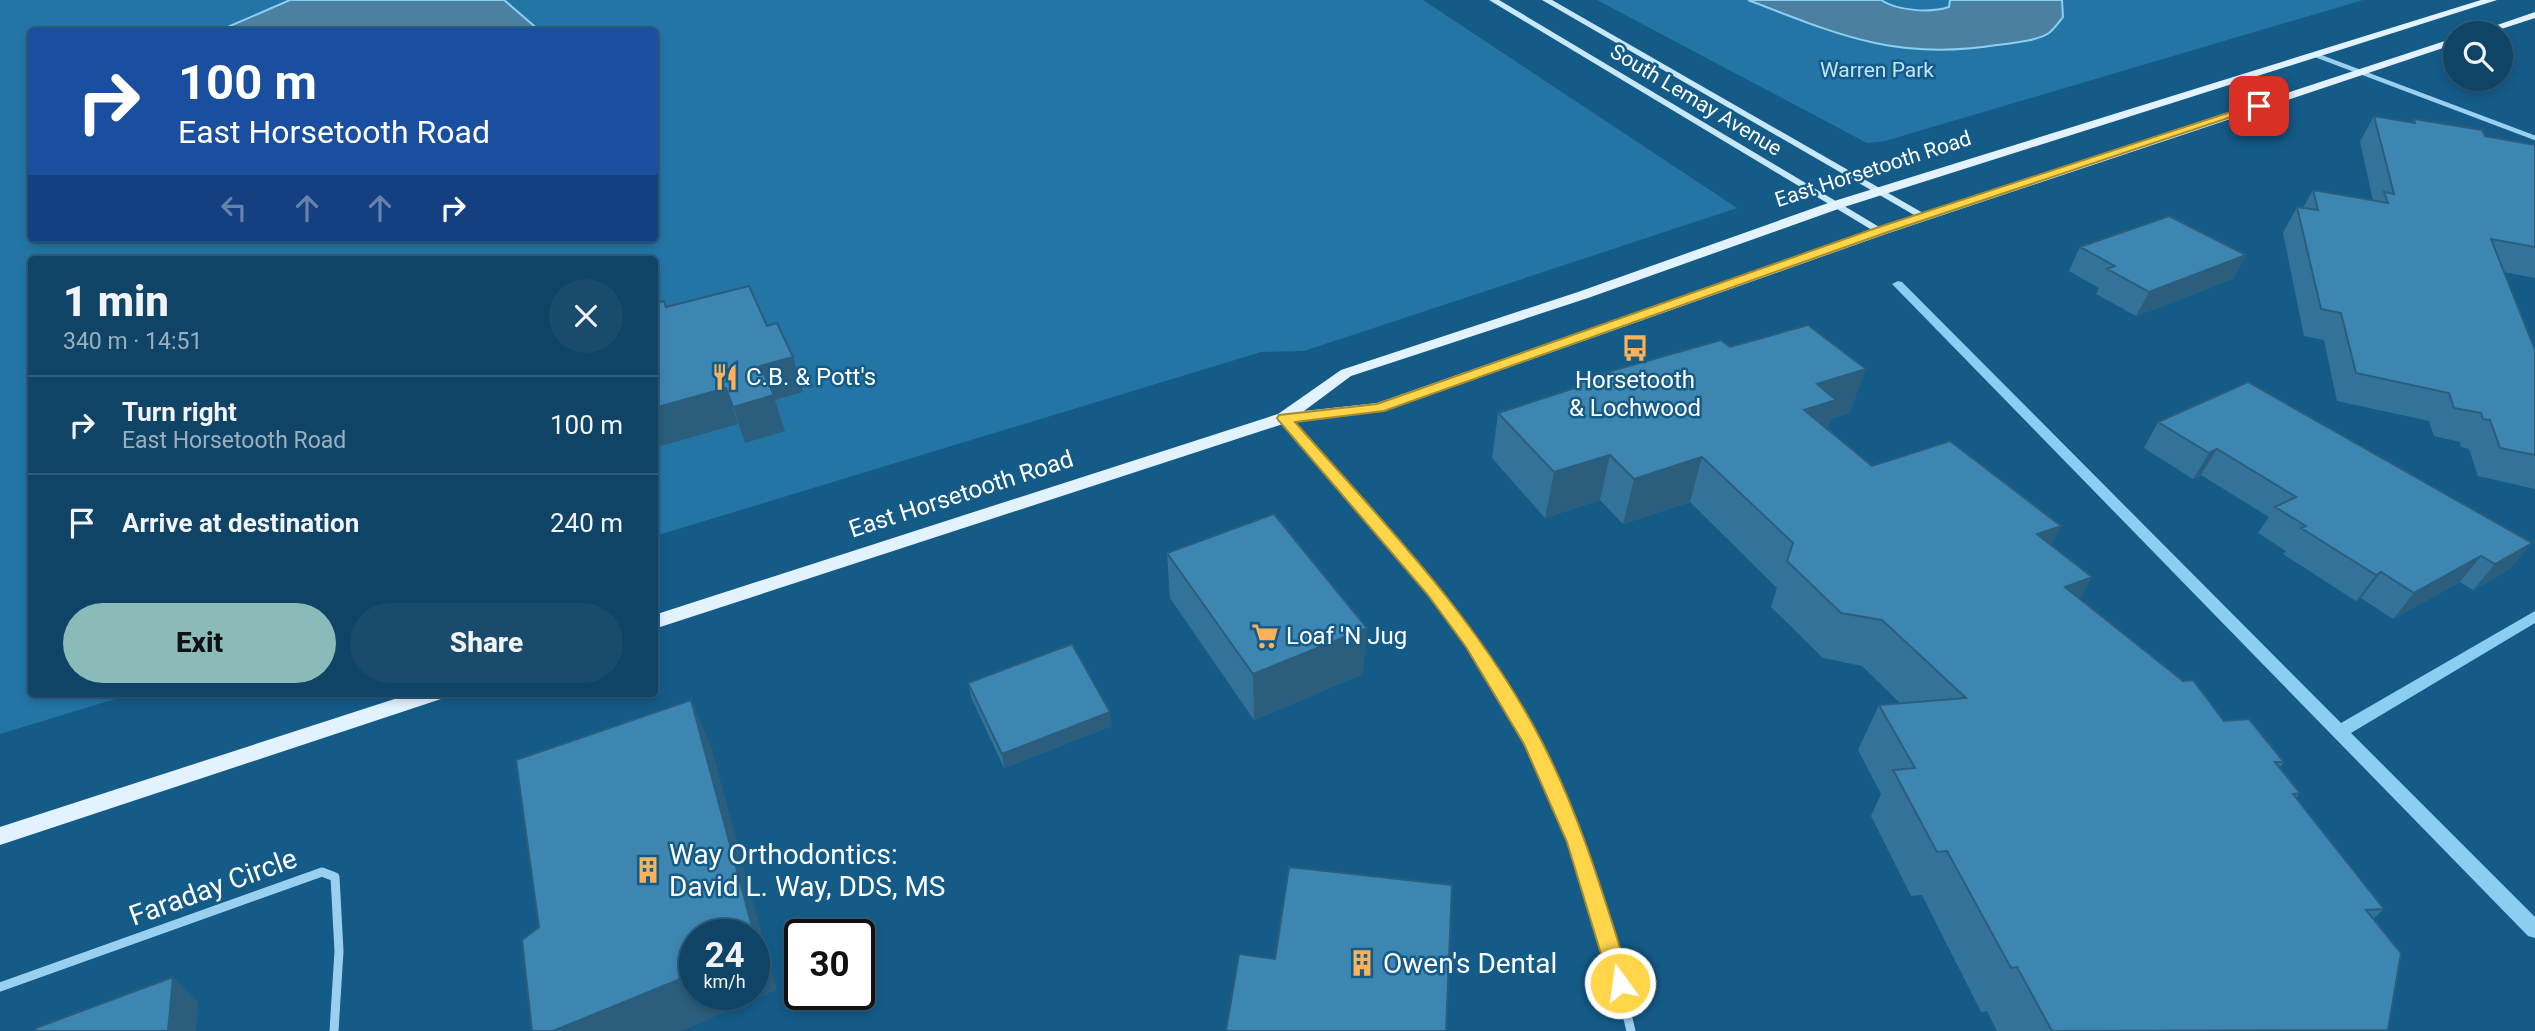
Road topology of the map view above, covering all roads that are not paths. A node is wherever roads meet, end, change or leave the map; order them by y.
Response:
1 (1493, 0) edge
2 (1546, 0) edge
3 (2493, 0) edge
4 (2535, 15) edge
5 (2513, 22) edge
6 (2443, 45) edge
7 (2318, 55) junction
8 (2362, 72) junction
9 (2535, 138) edge
10 (1880, 192) junction
11 (1836, 205) junction
12 (1925, 217) junction
13 (1881, 231) junction
14 (1284, 418) junction
15 (658, 621) edge
16 (425, 697) edge
17 (0, 836) edge
18 (0, 987) edge
19 (334, 1031) edge
20 (1631, 1031) edge

1 - 11 main road, South Lemay Avenue
2 - 10 main road, South Lemay Avenue
3 - 7 main road, East Horsetooth Road
4 - 5 main road
6 - 8 main road, East Horsetooth Road
7 - 8 street
7 - 10 main road, East Horsetooth Road
8 - 9 street
8 - 12 main road, East Horsetooth Road
10 - 11 main road, East Horsetooth Road
10 - 12 main road, South Lemay Avenue
11 - 13 main road, South Lemay Avenue
11 - 14 main road, East Horsetooth Road
12 - 13 main road, East Horsetooth Road
13 - 14 main road, East Horsetooth Road
14 - 15 main road, East Horsetooth Road
14 - 20 street
16 - 17 main road
18 - 19 street, Faraday Circle

